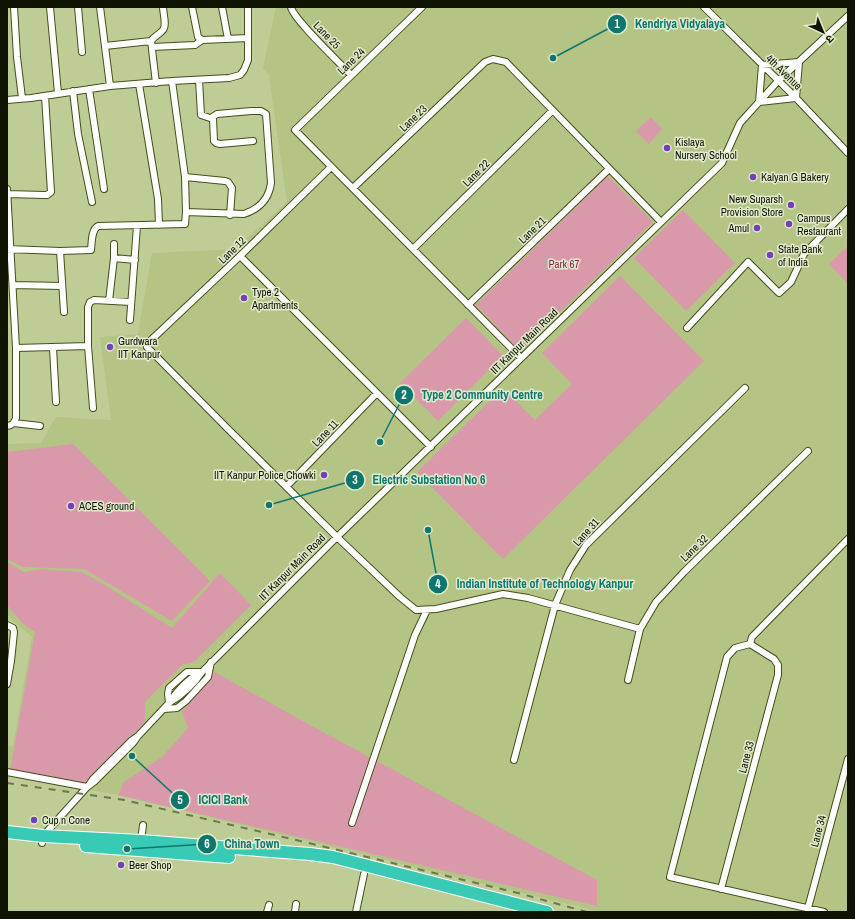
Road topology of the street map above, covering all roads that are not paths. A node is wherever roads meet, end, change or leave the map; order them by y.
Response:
1 (14, 7) edge
2 (50, 7) edge
3 (78, 7) edge
4 (100, 7) edge
5 (163, 7) edge
6 (192, 7) edge
7 (222, 7) edge
8 (248, 7) edge
9 (291, 7) edge
10 (422, 7) edge
11 (704, 7) edge
12 (848, 16) edge
13 (248, 38) junction
14 (228, 39) junction
15 (202, 40) junction
16 (151, 44) junction
17 (105, 46) junction
18 (82, 52) dead end
19 (799, 62) junction
20 (762, 65) junction
21 (352, 75) junction
22 (199, 80) junction
23 (172, 81) junction
24 (778, 81) junction
25 (156, 82) junction
26 (139, 84) junction
27 (110, 86) junction
28 (89, 89) junction
29 (73, 91) junction
30 (58, 93) junction
31 (45, 96) junction
32 (22, 98) junction
33 (796, 98) junction
34 (7, 100) edge
35 (760, 102) junction
36 (552, 111) junction
37 (212, 118) junction
38 (253, 141) dead end
39 (848, 152) edge
40 (331, 167) junction
41 (609, 169) junction
42 (185, 177) junction
43 (7, 188) edge
44 (353, 188) junction
45 (104, 189) dead end
46 (7, 194) edge
47 (92, 202) dead end
48 (848, 209) edge
49 (186, 212) junction
50 (230, 215) junction
51 (661, 222) junction
52 (159, 225) junction
53 (137, 226) junction
54 (114, 244) dead end
55 (9, 249) edge
56 (413, 249) junction
57 (60, 251) junction
58 (240, 256) junction
59 (114, 258) junction
60 (135, 260) junction
61 (13, 286) junction
62 (62, 286) junction
63 (109, 301) junction
64 (131, 302) junction
65 (468, 305) junction
66 (64, 312) dead end
67 (130, 320) dead end
68 (687, 328) dead end
69 (88, 346) junction
70 (16, 348) junction
71 (53, 348) junction
72 (521, 358) junction
73 (746, 388) dead end
74 (378, 393) junction
75 (56, 402) dead end
76 (93, 408) dead end
77 (14, 423) junction
78 (7, 426) edge
79 (40, 426) dead end
80 (431, 447) junction
81 (808, 451) dead end
82 (287, 486) junction
83 (338, 537) junction
84 (848, 539) edge
85 (555, 605) junction
86 (427, 610) junction
87 (7, 625) edge
88 (640, 629) junction
89 (750, 644) junction
90 (9, 661) edge
91 (211, 662) junction
92 (202, 672) junction
93 (628, 680) dead end
94 (7, 684) edge
95 (169, 703) junction
96 (164, 709) junction
97 (848, 759) edge
98 (514, 760) dead end
99 (7, 772) edge
100 (88, 786) junction
101 (352, 823) dead end
102 (143, 825) dead end
103 (7, 832) edge
104 (7, 839) edge
105 (42, 839) junction
106 (141, 841) junction
107 (364, 874) junction
108 (721, 889) junction
109 (269, 904) dead end
110 (296, 904) dead end
111 (808, 908) junction
112 (267, 912) edge
113 (295, 912) edge
114 (356, 912) edge
115 (516, 912) edge
116 (547, 912) edge
117 (824, 912) edge

1 - 32 street
2 - 30 street
3 - 18 street
4 - 17 street
5 - 16 street
6 - 15 street
7 - 14 street
8 - 13 street
9 - 21 street, Lane 25
10 - 21 street, Lane 24
11 - 20 street, 4th Avenue
12 - 19 street, IIT Kanpur Main Road
13 - 14 street
13 - 22 street
14 - 15 street
15 - 16 street
16 - 17 street
16 - 25 street
17 - 27 street
19 - 20 street
19 - 24 street, IIT Kanpur Main Road
19 - 33 street
20 - 24 street, 4th Avenue
20 - 35 street
21 - 40 street, Lane 24
22 - 23 street
22 - 37 street
23 - 25 street
23 - 42 street
24 - 33 street, 4th Avenue
24 - 35 street, IIT Kanpur Main Road
25 - 26 street
26 - 27 street
26 - 52 street
27 - 28 street
28 - 29 street
28 - 45 street
29 - 30 street
29 - 47 street
30 - 31 street
31 - 32 street
31 - 46 street
32 - 34 street
33 - 35 street
33 - 39 street, 4th Avenue
35 - 51 street, IIT Kanpur Main Road
36 - 41 street
36 - 44 street, Lane 23
36 - 56 street, Lane 22
37 - 38 street
37 - 50 street
40 - 44 street
40 - 58 street, Lane 12
41 - 51 street
41 - 65 street, Lane 21
42 - 49 street
42 - 50 street
43 - 46 street
44 - 56 street
46 - 55 street
48 - 68 street
49 - 50 street
49 - 52 street
51 - 72 street, IIT Kanpur Main Road
52 - 53 street
53 - 57 street
53 - 60 street
54 - 59 street
55 - 57 street
55 - 61 street
56 - 65 street
57 - 62 street
58 - 74 street
58 - 82 street, Lane 12
59 - 60 street
59 - 63 street
60 - 64 street
61 - 62 street
61 - 70 street
62 - 66 street
63 - 64 street
63 - 69 street
64 - 67 street
65 - 72 street
69 - 71 street
69 - 76 street
70 - 71 street
70 - 77 street
71 - 75 street
72 - 80 street, IIT Kanpur Main Road
73 - 85 street, Lane 31
74 - 80 street
74 - 82 street, Lane 11
77 - 78 street
77 - 79 street
80 - 83 street, IIT Kanpur Main Road
81 - 88 street, Lane 32
82 - 83 street
83 - 86 street
83 - 91 street, IIT Kanpur Main Road
84 - 89 street
85 - 86 street
85 - 88 street
85 - 98 street, Lane 31
86 - 101 street
87 - 90 street
88 - 93 street, Lane 32
89 - 108 street, Lane 33
89 - 108 street
90 - 94 street
91 - 92 street, IIT Kanpur Main Road
91 - 96 street
92 - 95 street, IIT Kanpur Main Road
92 - 95 street
95 - 96 street, IIT Kanpur Main Road
96 - 100 street, IIT Kanpur Main Road
97 - 111 street, Lane 34
99 - 100 street
100 - 105 street, IIT Kanpur Main Road
102 - 106 street
103 - 105 highway
104 - 105 highway
105 - 106 highway
105 - 107 highway
106 - 116 highway
107 - 114 street
107 - 115 highway
108 - 111 street
109 - 112 street
110 - 113 street
111 - 117 street

